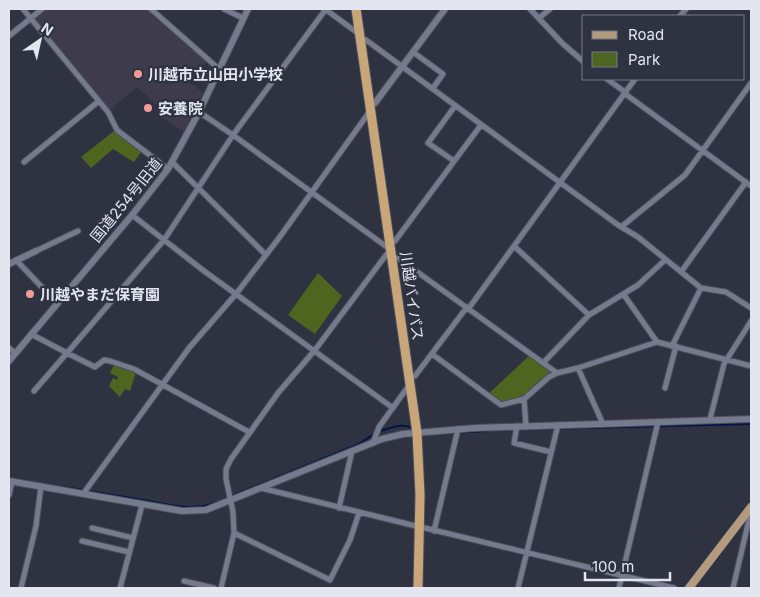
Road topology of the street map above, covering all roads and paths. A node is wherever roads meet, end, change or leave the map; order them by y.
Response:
1 (23, 9) edge
2 (42, 9) edge
3 (151, 9) edge
4 (224, 9) edge
5 (248, 9) edge
6 (325, 9) edge
7 (356, 9) edge
8 (362, 9) edge
9 (445, 9) edge
10 (530, 9) edge
11 (550, 9) edge
12 (31, 18) junction
13 (244, 18) junction
14 (539, 18) junction
15 (9, 36) edge
16 (363, 37) junction
17 (413, 52) junction
18 (582, 60) edge
19 (403, 66) junction
20 (219, 70) junction
21 (608, 80) edge
22 (634, 80) edge
23 (751, 83) edge
24 (433, 88) junction
25 (625, 93) junction
26 (99, 101) junction
27 (373, 106) junction
28 (455, 106) junction
29 (198, 112) junction
30 (481, 125) junction
31 (233, 135) junction
32 (702, 150) junction
33 (454, 161) junction
34 (24, 162) dead end
35 (172, 162) junction
36 (168, 169) junction
37 (560, 182) junction
38 (746, 182) junction
39 (751, 186) edge
40 (199, 187) junction
41 (311, 192) junction
42 (132, 215) junction
43 (621, 227) junction
44 (78, 231) dead end
45 (164, 240) junction
46 (396, 241) junction
47 (514, 246) junction
48 (391, 250) junction
49 (36, 251) joint
50 (266, 255) junction
51 (398, 258) junction
52 (16, 260) junction
53 (665, 260) junction
54 (9, 264) edge
55 (680, 272) junction
56 (701, 288) junction
57 (236, 294) junction
58 (624, 295) junction
59 (57, 303) junction
60 (468, 308) junction
61 (751, 308) edge
62 (589, 315) junction
63 (751, 321) edge
64 (31, 334) junction
65 (657, 342) junction
66 (674, 346) junction
67 (9, 348) edge
68 (315, 350) junction
69 (15, 353) junction
70 (67, 353) junction
71 (432, 354) junction
72 (726, 359) junction
73 (9, 360) edge
74 (543, 363) junction
75 (751, 366) edge
76 (578, 368) junction
77 (556, 373) junction
78 (413, 380) junction
79 (162, 385) junction
80 (665, 388) dead end
81 (34, 391) dead end
82 (524, 399) junction
83 (393, 408) junction
84 (710, 419) junction
85 (751, 419) edge
86 (658, 422) junction
87 (603, 424) junction
88 (558, 425) junction
89 (517, 426) junction
90 (526, 426) junction
91 (458, 430) junction
92 (249, 432) junction
93 (420, 433) junction
94 (373, 442) junction
95 (352, 451) junction
96 (551, 452) junction
97 (10, 482) edge
98 (41, 486) junction
99 (261, 488) junction
100 (82, 494) junction
101 (9, 495) edge
102 (232, 500) junction
103 (142, 505) junction
104 (751, 507) edge
105 (339, 508) junction
106 (358, 513) junction
107 (92, 528) dead end
108 (426, 529) junction
109 (234, 533) junction
110 (133, 538) junction
111 (82, 541) dead end
112 (129, 552) junction
113 (527, 553) junction
114 (622, 576) junction
115 (184, 581) dead end
116 (21, 588) edge
117 (120, 588) edge
118 (214, 588) edge
119 (221, 588) edge
120 (418, 588) edge
121 (423, 588) edge
122 (518, 588) edge
123 (618, 588) edge
124 (674, 588) edge
125 (689, 588) edge
126 (733, 588) edge

1 - 12 street
2 - 12 street
3 - 20 street
4 - 13 street
5 - 13 street, 国道254号旧道
6 - 16 street
6 - 31 street
7 - 16 highway, 川越バイパス
8 - 16 highway, 川越バイパス
9 - 17 street
10 - 14 street
11 - 14 street
12 - 15 street
12 - 26 street
13 - 20 street, 国道254号旧道
14 - 18 street
16 - 19 street
16 - 27 highway, 川越バイパス
17 - 19 street
17 - 24 street
19 - 24 street
19 - 27 street
20 - 29 street, 国道254号旧道
21 - 25 street
22 - 25 street
23 - 32 street
24 - 28 street
25 - 32 street
25 - 37 street
26 - 34 street
26 - 36 street
27 - 41 street
27 - 46 highway, 川越バイパス
27 - 48 highway, 川越バイパス
28 - 30 street
28 - 33 street
29 - 31 street
29 - 35 street, 国道254号旧道
30 - 33 street
30 - 37 street
31 - 40 street
31 - 41 street
32 - 38 street
32 - 43 street
33 - 46 street
35 - 36 street, 国道254号旧道
35 - 40 street
36 - 42 street, 国道254号旧道
37 - 43 street
37 - 47 street
38 - 39 street
38 - 55 street
40 - 45 street
40 - 50 street
41 - 48 street
41 - 50 street
42 - 45 street
42 - 59 street, 国道254号旧道
43 - 53 street
44 - 49 street
45 - 57 street
45 - 70 street
46 - 51 highway, 川越バイパス
47 - 60 street
47 - 62 street
48 - 68 street
48 - 78 highway, 川越バイパス
49 - 52 street
50 - 57 street
51 - 60 street
51 - 78 highway, 川越バイパス
52 - 54 street
52 - 59 street
53 - 55 street
53 - 58 street
55 - 56 street
56 - 61 street
56 - 66 street
57 - 68 street
57 - 79 street
58 - 62 street
58 - 65 street
59 - 64 street, 国道254号旧道
60 - 71 street
60 - 74 street
62 - 74 street
63 - 72 street
64 - 69 street, 国道254号旧道
64 - 70 street
65 - 66 street
65 - 76 street
66 - 72 street
66 - 80 street
67 - 69 street
68 - 83 street
68 - 92 street
69 - 73 street, 国道254号旧道
70 - 79 street
70 - 81 street
71 - 78 street
71 - 82 street
72 - 75 street
72 - 84 street
74 - 77 street
76 - 77 street
76 - 87 street
77 - 82 street
78 - 83 street
78 - 93 highway, 川越バイパス
79 - 92 street
79 - 100 street
82 - 90 street
83 - 94 street
84 - 85 street
84 - 86 street
86 - 87 street
86 - 114 street
87 - 88 street
88 - 90 street
88 - 96 street
89 - 90 street
89 - 91 street
89 - 96 street
91 - 93 street
91 - 108 street
92 - 102 street
93 - 94 street
93 - 108 highway, 川越バイパス
94 - 95 street
95 - 99 street
95 - 105 street
96 - 113 street
97 - 98 street
97 - 101 street
98 - 100 street
98 - 116 street
99 - 102 street
99 - 105 street
100 - 103 street
102 - 103 street
102 - 109 street
103 - 110 street
104 - 125 main road
104 - 126 street
105 - 106 street
106 - 108 street
106 - 109 street
107 - 110 street
108 - 113 street
108 - 120 highway, 川越バイパス
108 - 121 highway, 川越バイパス
109 - 119 street
110 - 112 street
111 - 112 street
112 - 117 street
113 - 114 street
113 - 122 street
114 - 123 street
114 - 124 street
115 - 118 street

